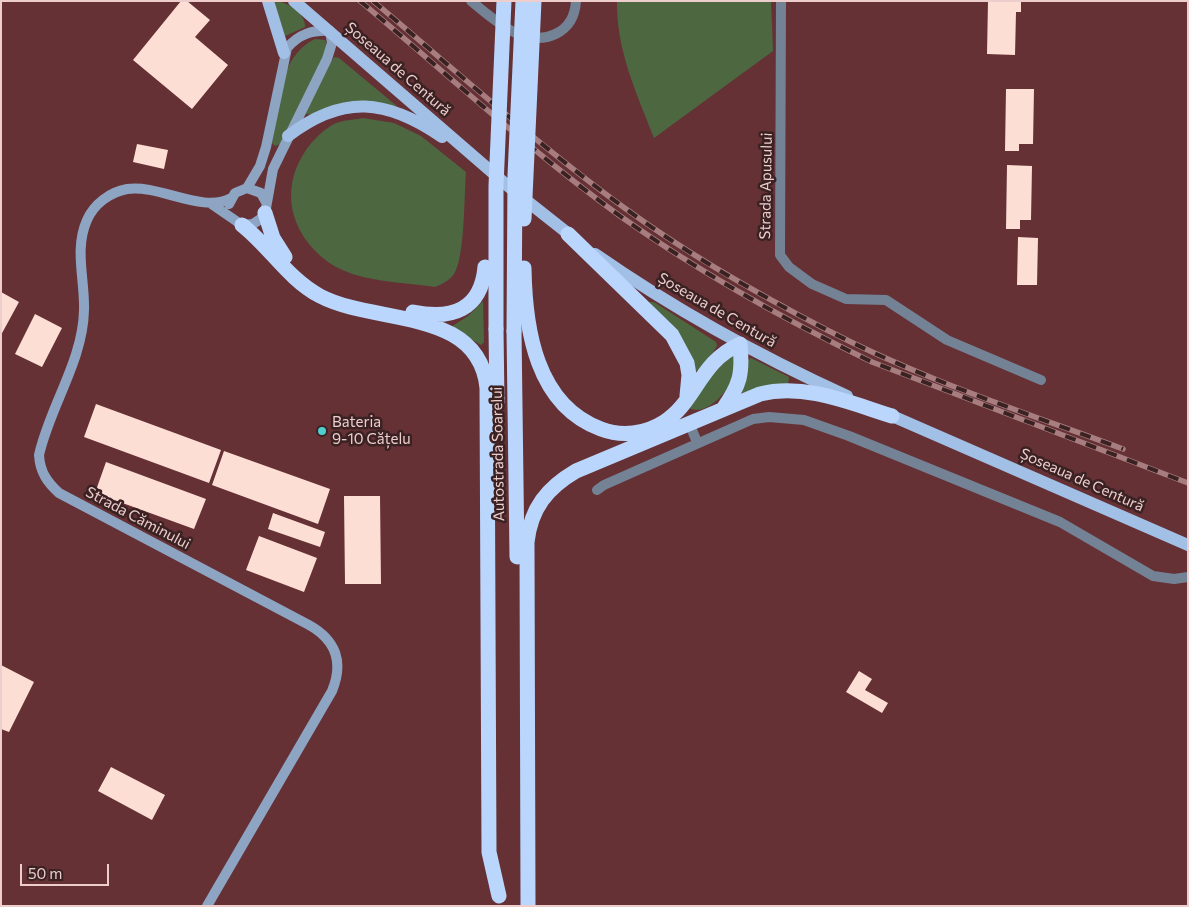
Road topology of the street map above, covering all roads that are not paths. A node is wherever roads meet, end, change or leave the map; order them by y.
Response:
1 (268, 1) edge
2 (294, 1) edge
3 (471, 1) edge
4 (495, 1) edge
5 (504, 1) edge
6 (523, 1) edge
7 (534, 1) edge
8 (576, 1) edge
9 (781, 1) edge
10 (330, 31) junction
11 (284, 53) junction
12 (288, 136) junction
13 (472, 155) junction
14 (247, 188) junction
15 (231, 198) junction
16 (207, 202) junction
17 (265, 208) junction
18 (238, 222) junction
19 (568, 234) junction
20 (740, 344) junction
21 (1041, 380) dead end
22 (686, 397) junction
23 (723, 410) junction
24 (892, 416) junction
25 (689, 423) junction
26 (697, 442) junction
27 (597, 490) dead end
28 (1188, 544) edge
29 (1188, 577) edge
30 (499, 901) edge
31 (208, 906) edge
32 (519, 906) edge
33 (528, 906) edge

1 - 11 main road
2 - 10 main road, Șoseaua de Centură
3 - 8 street
4 - 17 highway
5 - 30 highway, Autostrada Soarelui, bridge
6 - 32 highway, Autostrada Soarelui, bridge
7 - 22 highway, bridge
9 - 21 street, Strada Apusului
10 - 11 street
10 - 12 street
10 - 13 main road, Șoseaua de Centură
11 - 14 street
12 - 13 main road
12 - 17 street
13 - 19 main road, Șoseaua de Centură
14 - 15 street
14 - 17 street
15 - 16 street, Strada Căminului
15 - 18 street
16 - 18 street
16 - 31 street, Strada Căminului
17 - 18 street
18 - 30 highway
19 - 20 main road, Șoseaua de Centură
19 - 22 highway
20 - 22 highway
20 - 23 highway
20 - 24 main road, Șoseaua de Centură
23 - 24 highway
23 - 25 highway
24 - 28 main road, Șoseaua de Centură
25 - 26 street
25 - 33 highway
26 - 27 street
26 - 29 street

